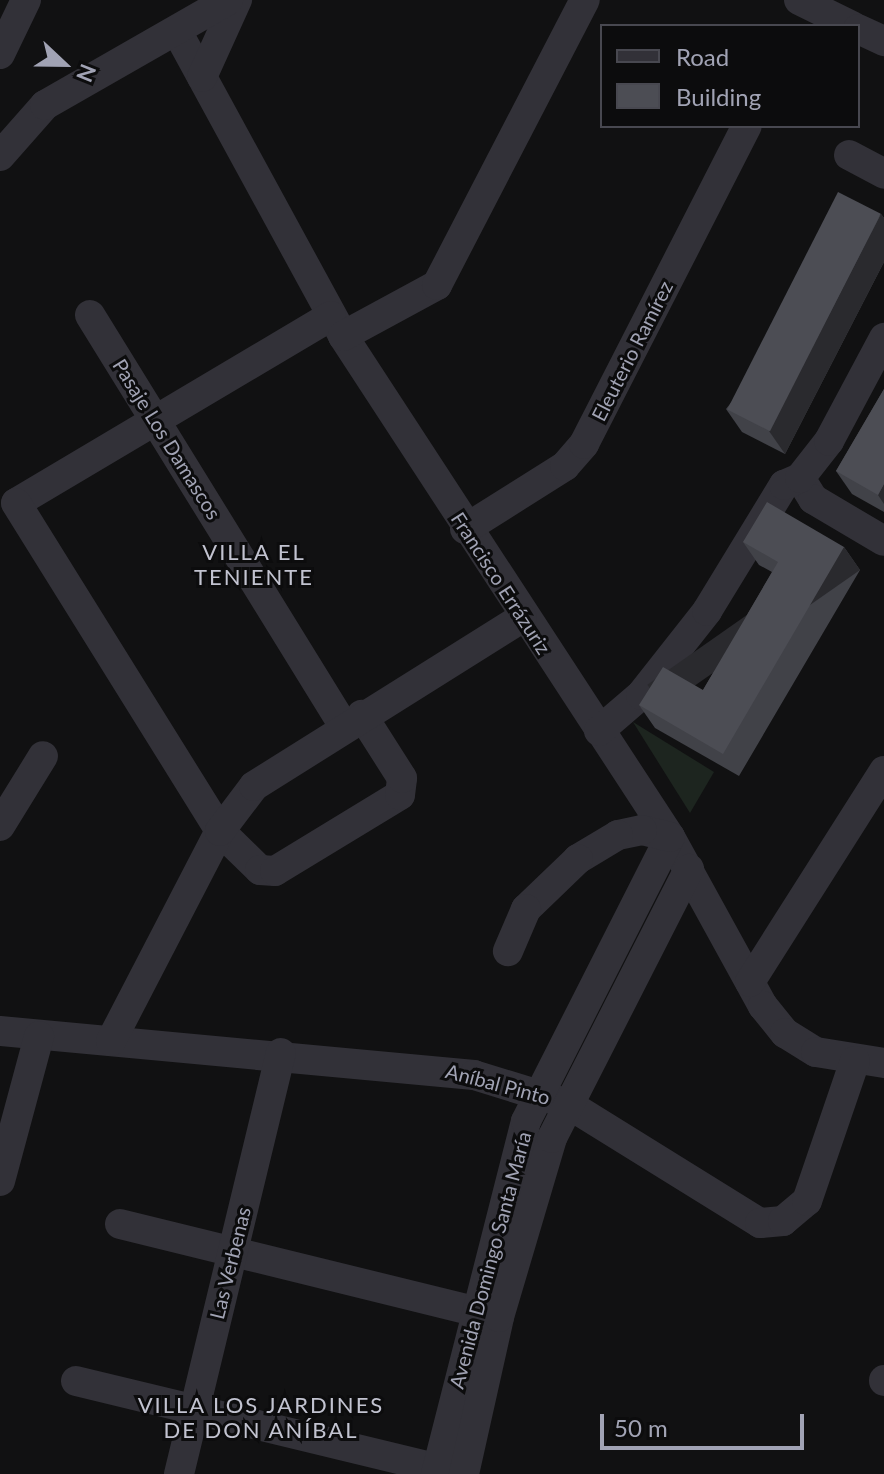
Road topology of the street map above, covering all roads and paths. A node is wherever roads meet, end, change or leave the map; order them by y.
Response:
1 (26, 0) edge
2 (228, 0) edge
3 (237, 0) edge
4 (585, 0) edge
5 (804, 8) edge
6 (847, 24) edge
7 (860, 30) edge
8 (178, 33) junction
9 (884, 41) edge
10 (0, 54) edge
11 (202, 77) junction
12 (12, 116) edge
13 (746, 128) edge
14 (849, 155) dead end
15 (0, 156) edge
16 (884, 174) edge
17 (90, 315) dead end
18 (337, 326) junction
19 (884, 338) edge
20 (155, 420) junction
21 (800, 478) junction
22 (465, 529) junction
23 (884, 541) edge
24 (522, 618) junction
25 (353, 721) junction
26 (599, 731) junction
27 (43, 756) dead end
28 (884, 771) edge
29 (0, 826) edge
30 (220, 831) junction
31 (670, 837) junction
32 (689, 869) junction
33 (508, 951) dead end
34 (750, 982) junction
35 (0, 1031) edge
36 (39, 1036) junction
37 (111, 1041) junction
38 (281, 1053) junction
39 (869, 1062) edge
40 (538, 1093) junction
41 (568, 1104) junction
42 (0, 1181) edge
43 (120, 1224) dead end
44 (233, 1252) junction
45 (487, 1314) junction
46 (76, 1381) dead end
47 (194, 1410) junction
48 (449, 1473) edge
49 (179, 1474) edge

1 - 10 street
2 - 8 street
3 - 11 street
4 - 18 street
5 - 6 street
7 - 9 street
8 - 11 street, Francisco Errázuriz
8 - 12 street
11 - 18 street, Francisco Errázuriz
12 - 15 street
13 - 22 street, Eleuterio Ramírez
14 - 16 street
17 - 20 street, Pasaje Los Damascos
18 - 20 street
18 - 22 street, Francisco Errázuriz
19 - 21 street
20 - 25 street, Pasaje Los Damascos
20 - 30 street
21 - 23 street
21 - 26 street
22 - 24 street, Francisco Errázuriz
24 - 25 street
24 - 26 street, Francisco Errázuriz
25 - 30 street
25 - 30 street, Pasaje Los Damascos
26 - 31 street, Francisco Errázuriz
27 - 29 street
28 - 34 street
30 - 37 street
31 - 32 street, Francisco Errázuriz
31 - 33 street
31 - 40 street, Avenida Domingo Santa María
32 - 34 street, Francisco Errázuriz
32 - 41 street, Avenida Domingo Santa María
34 - 39 street, Francisco Errázuriz
35 - 36 street, Aníbal Pinto
36 - 37 street, Aníbal Pinto
36 - 42 street
37 - 38 street, Aníbal Pinto
38 - 40 street, Aníbal Pinto
38 - 44 street, Las Verbenas
39 - 41 street, Aníbal Pinto
40 - 41 street, Aníbal Pinto
40 - 45 street, Avenida Domingo Santa María
41 - 45 street, Avenida Domingo Santa María
43 - 44 street
44 - 45 street
44 - 47 street, Las Verbenas
45 - 48 street, Avenida Domingo Santa María
46 - 47 street
47 - 48 street
47 - 49 street, Las Verbenas

